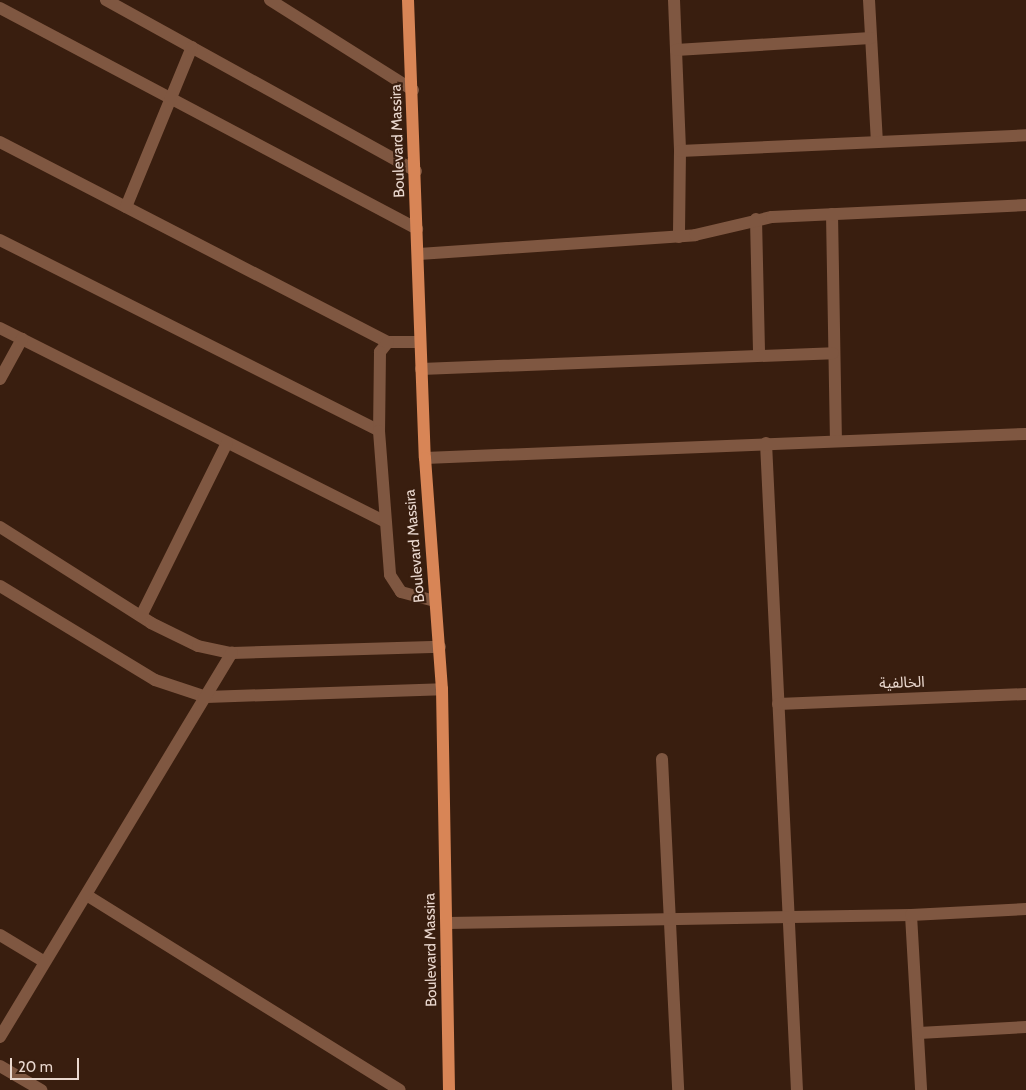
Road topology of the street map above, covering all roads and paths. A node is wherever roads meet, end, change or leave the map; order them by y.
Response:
1 (106, 0) edge
2 (270, 0) edge
3 (408, 0) edge
4 (674, 0) edge
5 (869, 0) edge
6 (0, 8) edge
7 (871, 38) junction
8 (192, 47) junction
9 (676, 50) junction
10 (413, 90) junction
11 (172, 100) junction
12 (1026, 136) edge
13 (0, 142) edge
14 (877, 142) junction
15 (680, 151) junction
16 (416, 171) junction
17 (1026, 205) edge
18 (126, 207) junction
19 (832, 214) junction
20 (756, 219) junction
21 (417, 229) junction
22 (679, 237) junction
23 (0, 240) edge
24 (419, 254) junction
25 (0, 328) edge
26 (22, 339) junction
27 (388, 342) junction
28 (420, 342) junction
29 (833, 353) junction
30 (758, 354) junction
31 (421, 369) junction
32 (0, 379) edge
33 (379, 431) junction
34 (1026, 434) edge
35 (836, 441) junction
36 (227, 443) junction
37 (766, 443) junction
38 (425, 458) junction
39 (385, 522) junction
40 (0, 527) edge
41 (0, 586) edge
42 (435, 602) junction
43 (140, 616) junction
44 (440, 647) junction
45 (232, 653) junction
46 (442, 689) junction
47 (1026, 694) edge
48 (206, 697) junction
49 (778, 704) junction
50 (662, 759) dead end
51 (88, 896) junction
52 (1026, 909) edge
53 (912, 915) junction
54 (788, 916) junction
55 (670, 920) junction
56 (447, 923) junction
57 (0, 935) edge
58 (45, 962) junction
59 (1026, 1027) edge
60 (919, 1033) junction
61 (0, 1037) edge
62 (0, 1066) edge
63 (41, 1090) edge
64 (400, 1090) edge
65 (449, 1090) edge
66 (678, 1090) edge
67 (797, 1090) edge
68 (921, 1090) edge

1 - 8 street
2 - 10 street
3 - 10 main road, Boulevard Massira
4 - 9 street
5 - 7 street
6 - 11 street
7 - 9 street
7 - 14 street
8 - 11 street
8 - 16 street
9 - 15 street
10 - 16 main road, Boulevard Massira
11 - 18 street
11 - 21 street
12 - 14 street
13 - 18 street
14 - 15 street
15 - 22 street
16 - 21 main road, Boulevard Massira
17 - 19 street
18 - 27 street
19 - 20 street
19 - 29 street
20 - 22 street
20 - 30 street
21 - 24 main road, Boulevard Massira
22 - 24 street
23 - 33 street
24 - 28 main road, Boulevard Massira
25 - 26 street
26 - 32 street
26 - 36 street
27 - 28 street
27 - 33 street
28 - 31 main road, Boulevard Massira
29 - 30 street
29 - 35 street
30 - 31 street
31 - 38 main road, Boulevard Massira
33 - 39 street
34 - 35 street
35 - 37 street
36 - 39 street
36 - 43 street
37 - 38 street
37 - 49 street
38 - 42 main road, Boulevard Massira
39 - 42 street
40 - 43 street
41 - 48 street
42 - 44 main road, Boulevard Massira
43 - 45 street
44 - 45 street
44 - 46 main road, Boulevard Massira
45 - 48 street
46 - 48 street
46 - 56 main road, Boulevard Massira
47 - 49 street, الخالفية
48 - 51 street
49 - 54 street
50 - 55 street
51 - 58 street
51 - 64 street
52 - 53 street
53 - 54 street
53 - 60 street
54 - 55 street
54 - 67 street
55 - 56 street
55 - 66 street
56 - 65 main road, Boulevard Massira
57 - 58 street
58 - 61 street
59 - 60 street
60 - 68 street
62 - 63 street

